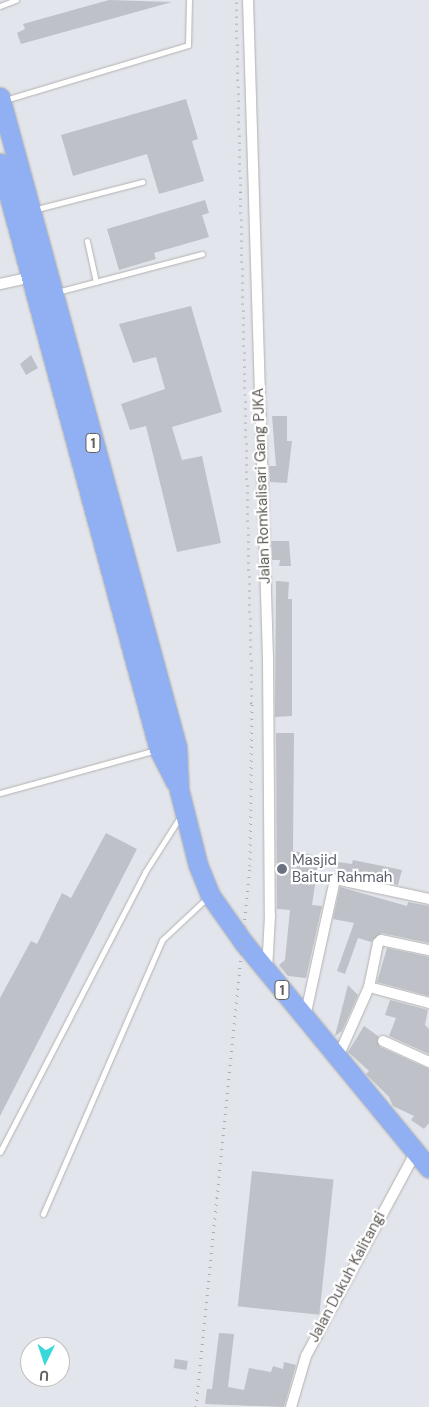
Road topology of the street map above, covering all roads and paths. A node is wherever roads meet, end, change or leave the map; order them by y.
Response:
1 (16, 0) edge
2 (189, 0) edge
3 (248, 0) edge
4 (0, 6) edge
5 (1, 99) edge
6 (0, 163) edge
7 (142, 182) dead end
8 (22, 214) junction
9 (88, 241) dead end
10 (202, 254) dead end
11 (38, 276) junction
12 (96, 282) junction
13 (0, 284) edge
14 (44, 295) junction
15 (168, 748) junction
16 (0, 793) edge
17 (183, 812) junction
18 (210, 895) junction
19 (429, 899) edge
20 (429, 950) edge
21 (267, 971) junction
22 (369, 987) junction
23 (429, 1002) edge
24 (304, 1018) junction
25 (383, 1041) dead end
26 (338, 1057) junction
27 (429, 1062) edge
28 (0, 1152) edge
29 (424, 1159) edge
30 (43, 1214) dead end
31 (291, 1407) edge

1 - 4 lane
2 - 5 lane
3 - 21 street, Jalan Romkalisari Gang PJKA
5 - 8 highway, 1
6 - 8 highway, 1
7 - 8 lane
8 - 11 highway, 1
9 - 12 lane
10 - 12 lane
11 - 13 street
11 - 14 highway, 1
12 - 14 lane
14 - 15 highway, 1
15 - 16 lane
15 - 17 highway, 1
17 - 18 highway, 1
17 - 28 lane
18 - 21 highway, 1
18 - 30 lane
19 - 24 street
20 - 22 street
21 - 24 highway, 1
22 - 23 street
22 - 26 street
24 - 26 highway, 1
25 - 27 street
26 - 29 highway, 1
29 - 31 street, Jalan Dukuh Kalitangi

